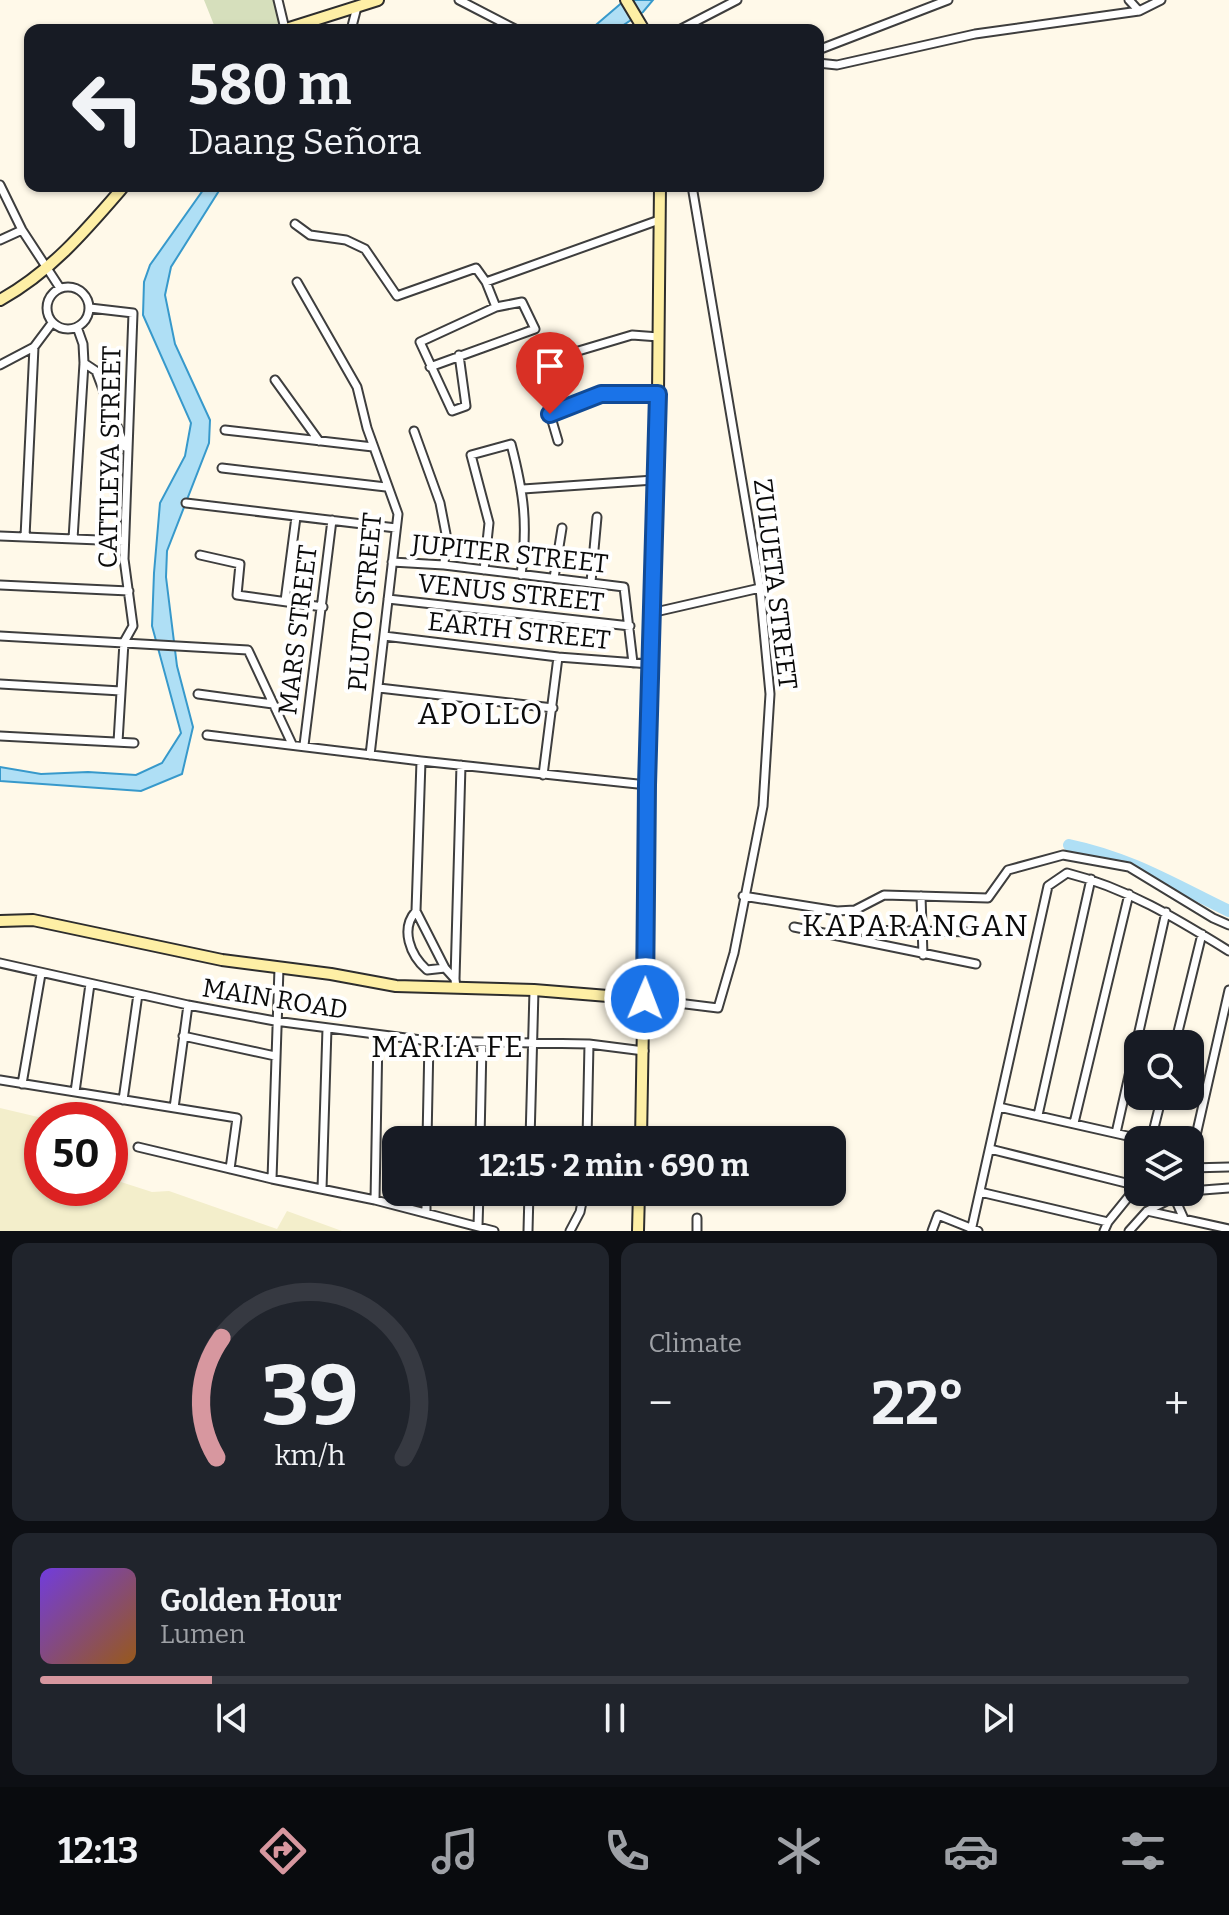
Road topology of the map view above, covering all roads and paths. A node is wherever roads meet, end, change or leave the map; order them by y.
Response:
1 (278, 0) edge
2 (378, 0) edge
3 (459, 0) edge
4 (626, 0) edge
5 (737, 0) edge
6 (948, 0) edge
7 (1129, 0) edge
8 (1161, 0) edge
9 (358, 3) edge
10 (1139, 11) junction
11 (321, 18) junction
12 (283, 24) edge
13 (302, 24) edge
14 (322, 24) edge
15 (353, 24) edge
16 (505, 24) edge
17 (641, 24) edge
18 (691, 24) edge
19 (824, 48) edge
20 (824, 64) edge
21 (0, 185) edge
22 (119, 192) edge
23 (660, 192) edge
24 (693, 192) edge
25 (659, 220) junction
26 (295, 224) dead end
27 (22, 230) junction
28 (0, 240) edge
29 (46, 268) junction
30 (297, 282) dead end
31 (486, 282) junction
32 (60, 288) junction
33 (0, 300) edge
34 (496, 307) junction
35 (90, 308) junction
36 (52, 323) junction
37 (77, 327) junction
38 (659, 337) junction
39 (34, 347) junction
40 (459, 355) junction
41 (84, 363) junction
42 (538, 363) dead end
43 (0, 365) edge
44 (430, 367) junction
45 (275, 380) dead end
46 (658, 394) junction
47 (225, 430) dead end
48 (414, 431) dead end
49 (319, 441) junction
50 (558, 441) dead end
51 (373, 447) junction
52 (128, 453) junction
53 (222, 468) dead end
54 (654, 480) junction
55 (386, 487) junction
56 (523, 489) junction
57 (186, 503) dead end
58 (296, 517) junction
59 (597, 517) dead end
60 (332, 520) junction
61 (396, 528) junction
62 (562, 528) dead end
63 (0, 536) edge
64 (25, 537) junction
65 (73, 539) junction
66 (124, 541) junction
67 (200, 555) dead end
68 (392, 562) junction
69 (444, 565) junction
70 (484, 570) junction
71 (521, 575) junction
72 (554, 578) junction
73 (591, 582) junction
74 (0, 585) edge
75 (760, 588) junction
76 (129, 591) junction
77 (388, 599) junction
78 (285, 601) junction
79 (323, 607) junction
80 (651, 613) junction
81 (630, 626) junction
82 (0, 636) edge
83 (384, 636) junction
84 (124, 642) junction
85 (558, 657) junction
86 (633, 663) junction
87 (650, 664) junction
88 (0, 684) edge
89 (379, 688) junction
90 (121, 691) junction
91 (198, 694) dead end
92 (273, 704) junction
93 (553, 708) junction
94 (207, 735) dead end
95 (0, 736) edge
96 (118, 742) junction
97 (134, 743) dead end
98 (292, 744) junction
99 (304, 745) junction
100 (370, 755) junction
101 (421, 761) junction
102 (461, 765) junction
103 (543, 775) junction
104 (647, 785) junction
105 (1091, 879) junction
106 (1129, 894) junction
107 (743, 896) junction
108 (921, 896) junction
109 (855, 910) junction
110 (416, 911) junction
111 (1166, 912) junction
112 (0, 921) edge
113 (1229, 925) edge
114 (794, 927) dead end
115 (857, 930) junction
116 (923, 932) junction
117 (979, 932) dead end
118 (1202, 934) junction
119 (857, 940) junction
120 (1229, 951) edge
121 (923, 955) junction
122 (0, 963) edge
123 (976, 964) dead end
124 (279, 968) junction
125 (445, 968) junction
126 (41, 974) junction
127 (90, 984) junction
128 (456, 984) junction
129 (534, 990) junction
130 (1229, 990) edge
131 (138, 994) junction
132 (645, 999) junction
133 (188, 1005) junction
134 (275, 1021) junction
135 (327, 1028) junction
136 (1178, 1030) edge
137 (378, 1035) junction
138 (183, 1036) junction
139 (429, 1041) junction
140 (482, 1043) junction
141 (533, 1043) junction
142 (589, 1044) junction
143 (644, 1051) junction
144 (275, 1056) junction
145 (0, 1080) edge
146 (22, 1084) junction
147 (75, 1092) junction
148 (123, 1100) junction
149 (999, 1107) junction
150 (174, 1108) junction
151 (1038, 1115) junction
152 (1074, 1123) junction
153 (427, 1126) edge
154 (480, 1126) edge
155 (530, 1126) edge
156 (587, 1126) edge
157 (641, 1126) edge
158 (1199, 1126) edge
159 (1116, 1133) junction
160 (1124, 1135) edge
161 (138, 1147) dead end
162 (990, 1149) junction
163 (1204, 1166) edge
164 (1229, 1167) edge
165 (230, 1169) junction
166 (272, 1179) junction
167 (1124, 1182) edge
168 (1229, 1188) edge
169 (322, 1189) junction
170 (1204, 1190) edge
171 (980, 1192) junction
172 (375, 1200) junction
173 (1124, 1203) edge
174 (426, 1206) edge
175 (479, 1206) edge
176 (529, 1206) edge
177 (581, 1206) edge
178 (639, 1206) edge
179 (1155, 1206) edge
180 (1178, 1206) edge
181 (1147, 1211) junction
182 (426, 1212) junction
183 (697, 1218) dead end
184 (1184, 1219) junction
185 (1108, 1222) junction
186 (478, 1226) junction
187 (1229, 1229) edge
188 (494, 1231) edge
189 (528, 1231) edge
190 (570, 1231) edge
191 (638, 1231) edge
192 (697, 1231) edge
193 (932, 1231) edge
194 (974, 1231) edge
195 (1104, 1231) edge
196 (1129, 1231) edge

1 - 12 street
2 - 9 main road
3 - 16 street
4 - 17 main road
5 - 18 street
6 - 19 street
7 - 10 street
8 - 10 street
9 - 11 main road
9 - 15 street
10 - 20 street
11 - 13 main road
11 - 14 street
21 - 27 street
22 - 29 main road
23 - 25 main road
24 - 75 street, ZULUETA STREET
25 - 31 street
25 - 38 main road
26 - 31 street
27 - 28 street
27 - 29 street
29 - 32 street
29 - 33 main road
30 - 51 street, PLUTO STREET
31 - 34 street
32 - 35 street
32 - 36 street
34 - 40 street
34 - 44 street
35 - 37 street
35 - 52 street, CATTLEYA STREET
36 - 37 street
36 - 39 street
37 - 41 street
38 - 42 street
38 - 46 main road
39 - 43 street
39 - 64 street
40 - 44 street
40 - 44 street
41 - 52 street
41 - 65 street
45 - 49 street
46 - 50 street
46 - 54 main road
47 - 49 street
48 - 69 street
49 - 51 street
51 - 55 street, PLUTO STREET
52 - 66 street, CATTLEYA STREET
53 - 55 street
54 - 56 street
54 - 80 main road
55 - 61 street, PLUTO STREET
56 - 70 street
56 - 71 street
57 - 58 street
58 - 60 street
58 - 78 street
59 - 73 street
60 - 61 street
60 - 79 street, MARS STREET
61 - 68 street, PLUTO STREET
62 - 72 street
63 - 64 street
64 - 65 street
65 - 66 street
66 - 76 street, CATTLEYA STREET
67 - 78 street
68 - 69 street, JUPITER STREET
68 - 77 street, PLUTO STREET
69 - 70 street, JUPITER STREET
70 - 71 street, JUPITER STREET
71 - 72 street, JUPITER STREET
72 - 73 street, JUPITER STREET
73 - 81 street, JUPITER STREET
74 - 76 street
75 - 80 street
75 - 107 street, ZULUETA STREET
76 - 84 street, CATTLEYA STREET
77 - 81 street, VENUS STREET
77 - 83 street, PLUTO STREET
78 - 79 street
79 - 99 street, MARS STREET
80 - 87 main road
81 - 86 street
82 - 84 street
83 - 85 street, EARTH STREET
83 - 89 street, PLUTO STREET
84 - 90 street, CATTLEYA STREET
84 - 92 street
85 - 86 street, EARTH STREET
85 - 93 street
86 - 87 street, EARTH STREET
87 - 104 main road
88 - 90 street
89 - 93 street
89 - 100 street, PLUTO STREET
90 - 96 street, CATTLEYA STREET
91 - 92 street
92 - 98 street
93 - 103 street
94 - 98 street
95 - 96 street
96 - 97 street
98 - 99 street
99 - 100 street
100 - 101 street
101 - 102 street
101 - 110 street
102 - 103 street
102 - 128 street
103 - 104 street
104 - 132 main road
105 - 106 street
105 - 149 street
105 - 151 street
106 - 111 street
106 - 152 street
107 - 109 street
107 - 132 street, ZULUETA STREET
108 - 109 street
108 - 113 street
108 - 116 street
109 - 115 street
110 - 125 street
110 - 125 street
111 - 118 street
111 - 159 street
112 - 124 main road
114 - 119 street
115 - 116 street
115 - 119 street
116 - 117 street
116 - 121 street
118 - 120 street
118 - 136 street
119 - 121 street
121 - 123 street
122 - 126 street, MAIN ROAD
124 - 128 main road
124 - 134 street
125 - 128 street
126 - 127 street, MAIN ROAD
126 - 146 street
127 - 131 street, MAIN ROAD
127 - 147 street
128 - 129 main road
129 - 132 main road
129 - 141 street
130 - 158 street
131 - 133 street, MAIN ROAD
131 - 148 street
132 - 143 main road
133 - 134 street, MAIN ROAD
133 - 138 street
134 - 135 street, MAIN ROAD
134 - 144 street
135 - 137 street, MAIN ROAD
135 - 169 street
137 - 139 street, MAIN ROAD
137 - 172 street
138 - 144 street
138 - 150 street
139 - 140 street, MAIN ROAD
139 - 153 street
140 - 141 street, MAIN ROAD
140 - 154 street
141 - 142 street, MAIN ROAD
141 - 155 street
142 - 143 street, MAIN ROAD
142 - 156 street
143 - 157 main road
144 - 166 street
145 - 146 street
146 - 147 street
147 - 148 street
148 - 150 street
149 - 151 street
149 - 162 street
150 - 165 street
151 - 152 street
152 - 159 street
159 - 160 street
161 - 165 street
162 - 167 street
162 - 171 street
163 - 164 street
165 - 166 street
166 - 169 street
168 - 170 street
169 - 172 street
171 - 185 street
171 - 194 street
172 - 182 street
173 - 185 street
174 - 182 street
175 - 186 street
176 - 189 street
177 - 190 street
178 - 191 main road
179 - 181 street
180 - 184 street
181 - 184 street
181 - 196 street
182 - 186 street
183 - 192 street
184 - 187 street
185 - 195 street
186 - 188 street
193 - 194 street

